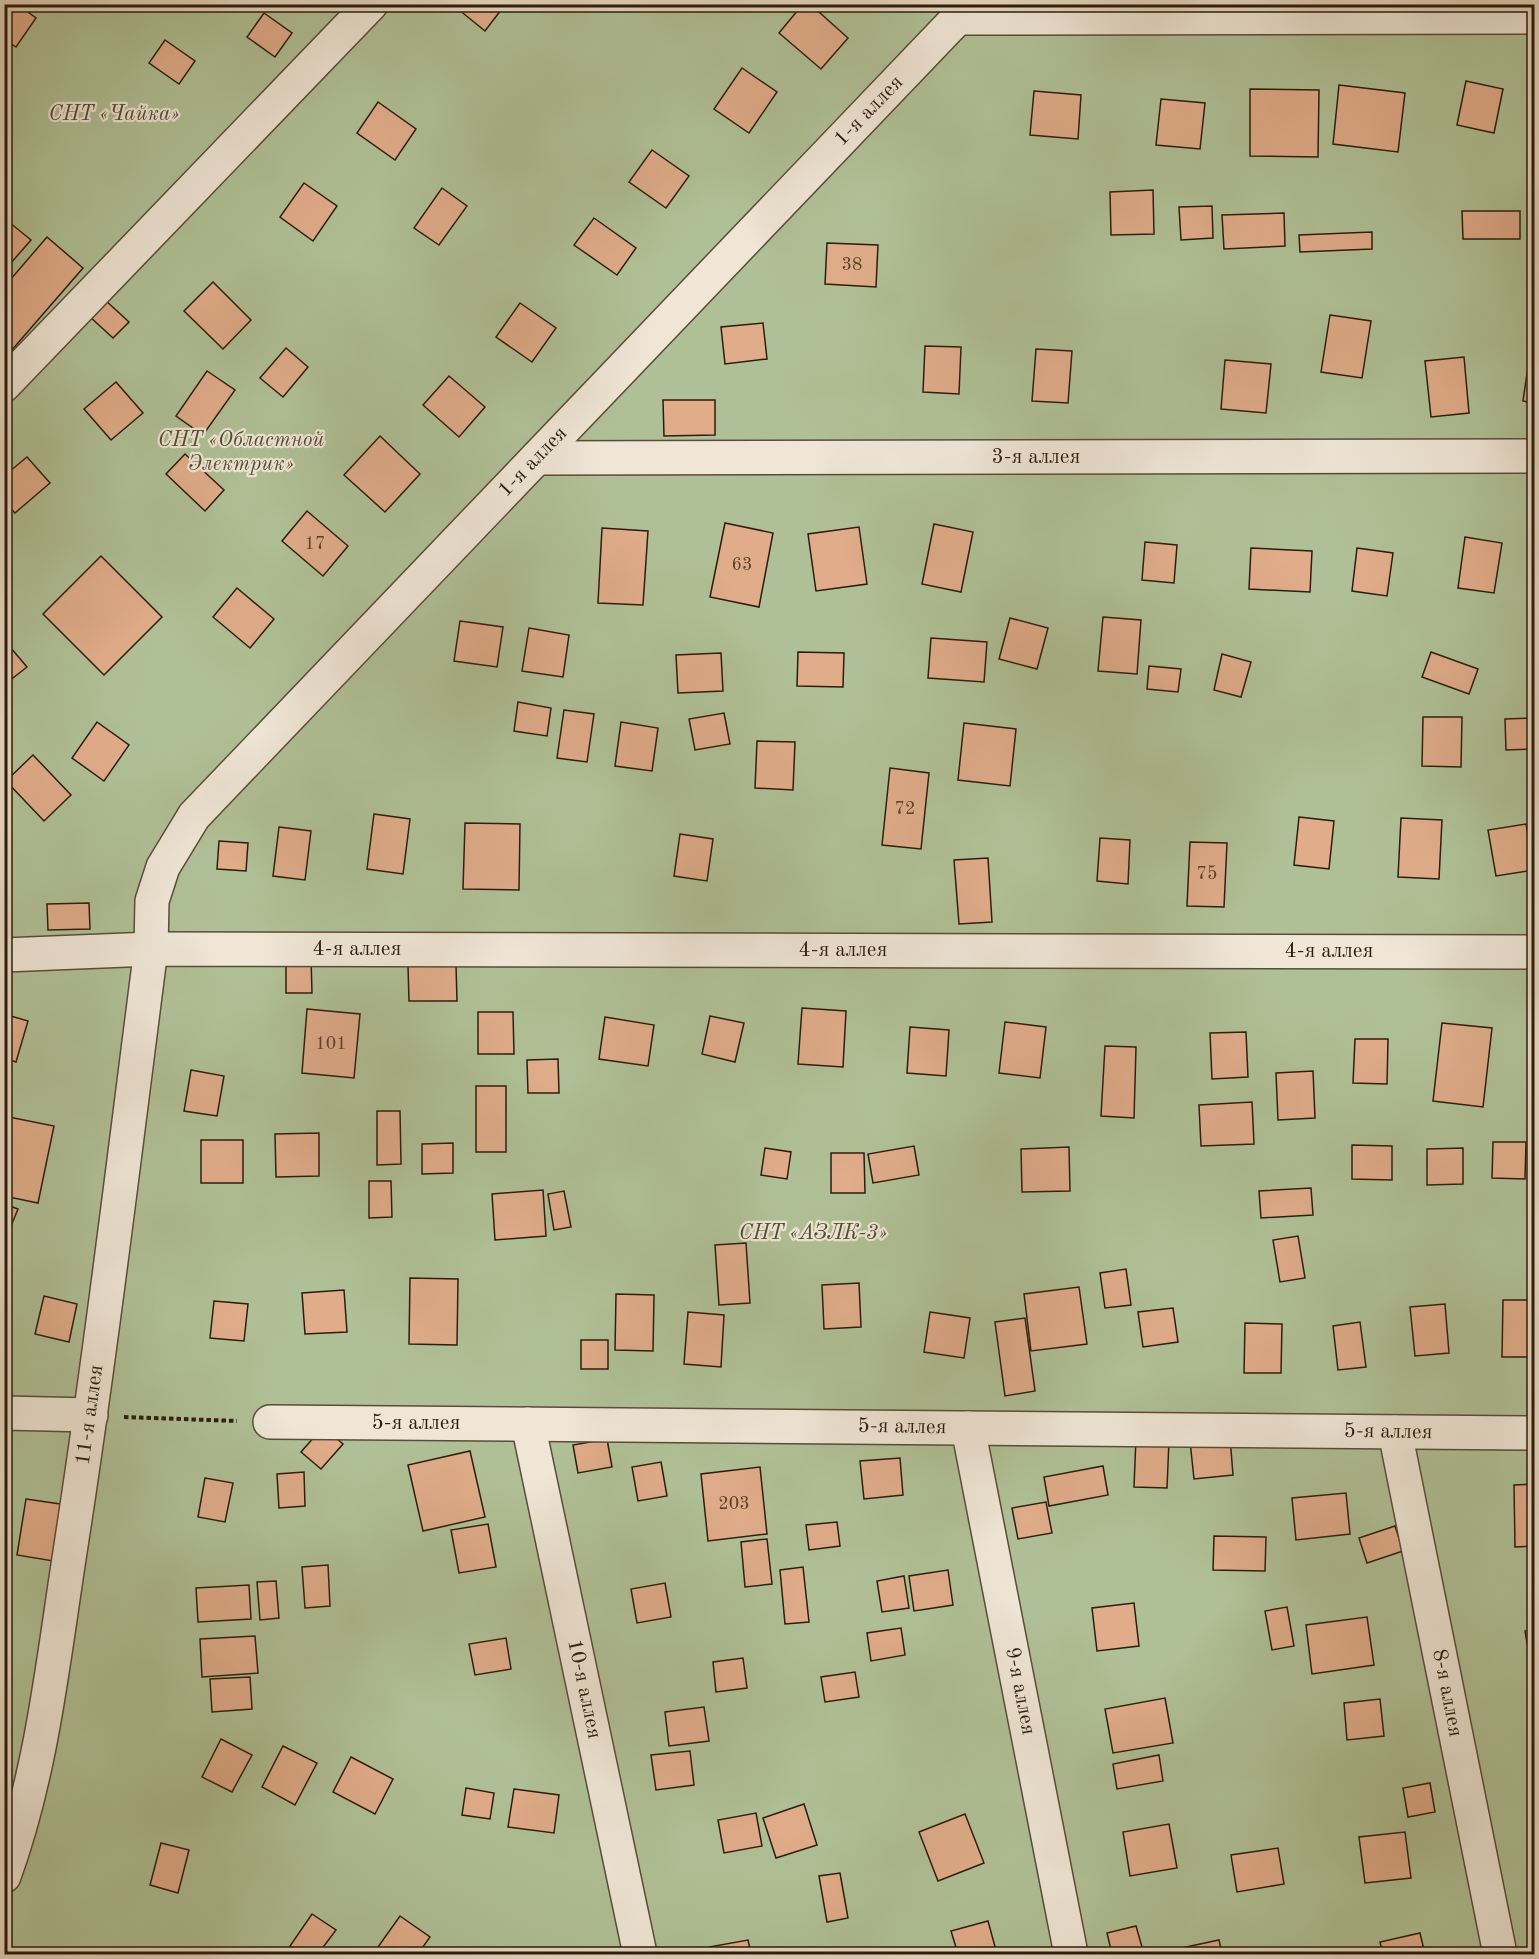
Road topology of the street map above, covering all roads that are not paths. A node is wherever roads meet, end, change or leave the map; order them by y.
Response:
1 (371, 4) edge
2 (965, 11) edge
3 (1534, 17) edge
4 (4, 385) edge
5 (1534, 456) edge
6 (537, 458) junction
7 (151, 949) junction
8 (1534, 952) edge
9 (4, 955) edge
10 (4, 1413) edge
11 (91, 1416) junction
12 (270, 1422) road end
13 (528, 1424) junction
14 (968, 1428) junction
15 (1395, 1432) junction
16 (1534, 1433) edge
17 (4, 1876) edge
18 (640, 1954) edge
19 (1071, 1954) edge
20 (1500, 1954) edge

1 - 4 street
2 - 3 street
2 - 6 street, 1-я аллея
5 - 6 street, 3-я аллея
6 - 7 street, 1-я аллея
7 - 8 street, 4-я аллея
7 - 9 street, 4-я аллея
7 - 11 street, 11-я аллея
10 - 11 street
11 - 17 street, 11-я аллея
12 - 13 street, 5-я аллея
13 - 14 street, 5-я аллея
13 - 18 street, 10-я аллея
14 - 15 street, 5-я аллея
14 - 19 street, 9-я аллея
15 - 16 street, 5-я аллея
15 - 20 street, 8-я аллея

